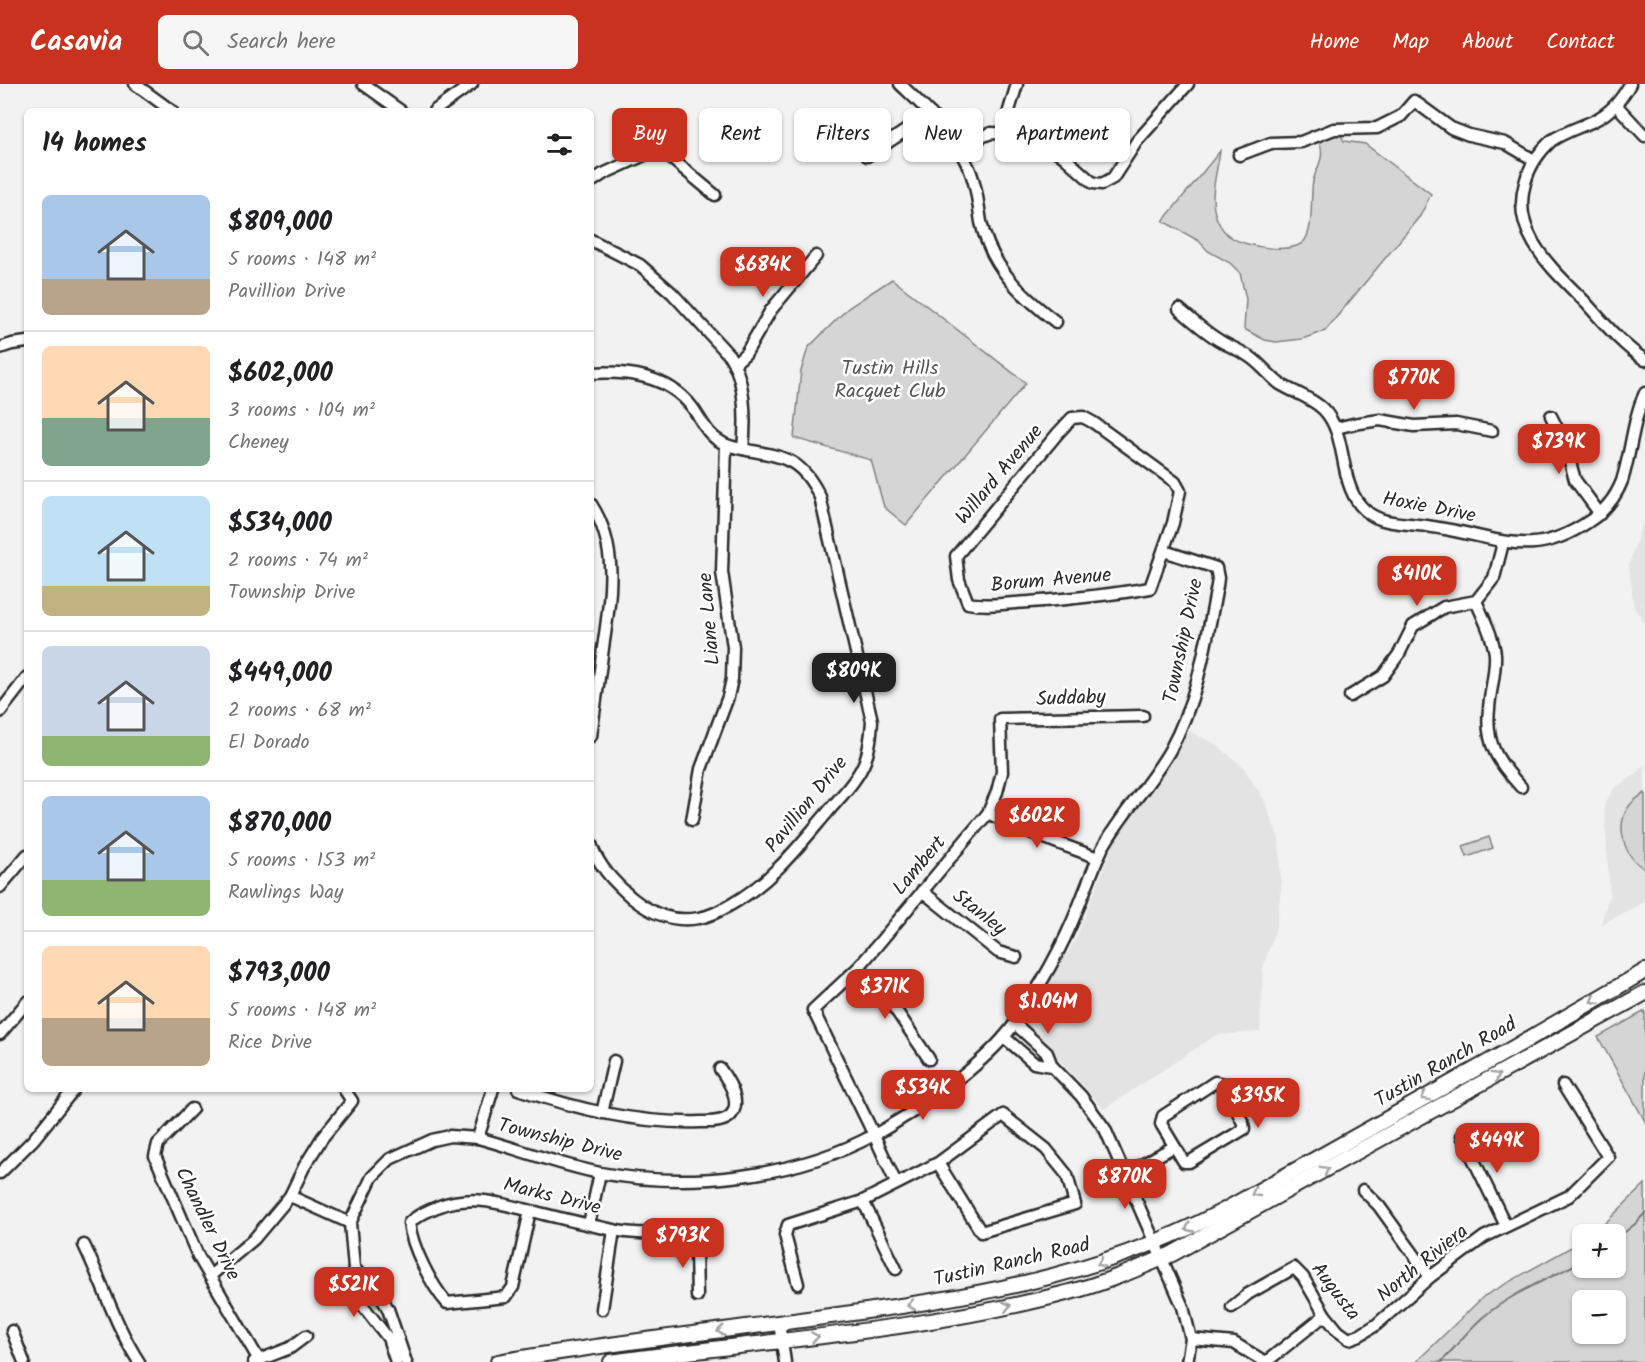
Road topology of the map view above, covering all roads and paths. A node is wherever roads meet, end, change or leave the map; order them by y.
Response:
1 (135, 84) edge
2 (363, 84) edge
3 (472, 84) edge
4 (900, 84) edge
5 (1017, 84) edge
6 (1188, 84) edge
7 (1630, 84) edge
8 (1617, 106) junction
9 (168, 108) edge
10 (397, 108) edge
11 (438, 108) edge
12 (925, 108) edge
13 (1010, 108) edge
14 (1645, 136) edge
15 (1130, 152) edge
16 (1239, 155) dead end
17 (1534, 160) junction
18 (967, 162) edge
19 (1070, 162) edge
20 (1123, 162) edge
21 (594, 180) edge
22 (715, 195) dead end
23 (594, 242) edge
24 (816, 256) dead end
25 (1179, 309) dead end
26 (1056, 322) dead end
27 (24, 343) edge
28 (0, 348) edge
29 (1645, 360) edge
30 (734, 364) junction
31 (594, 373) edge
32 (1645, 393) edge
33 (1551, 416) dead end
34 (1336, 428) junction
35 (1492, 431) dead end
36 (726, 445) junction
37 (743, 449) junction
38 (594, 509) edge
39 (1600, 514) junction
40 (1503, 543) junction
41 (1164, 551) junction
42 (956, 556) joint
43 (1476, 601) junction
44 (24, 681) edge
45 (1350, 696) dead end
46 (0, 712) edge
47 (594, 714) edge
48 (1143, 716) dead end
49 (1000, 719) joint
50 (1521, 787) dead end
51 (988, 813) junction
52 (692, 820) dead end
53 (594, 849) edge
54 (1098, 858) junction
55 (24, 859) edge
56 (0, 887) edge
57 (922, 891) junction
58 (1016, 957) dead end
59 (859, 967) junction
60 (1645, 970) edge
61 (1645, 993) edge
62 (24, 1006) edge
63 (1015, 1024) junction
64 (0, 1034) edge
65 (1004, 1037) junction
66 (929, 1059) dead end
67 (614, 1061) dead end
68 (1052, 1066) junction
69 (720, 1069) dead end
70 (1563, 1085) dead end
71 (72, 1092) edge
72 (346, 1092) edge
73 (492, 1092) edge
74 (528, 1092) edge
75 (192, 1109) dead end
76 (602, 1113) junction
77 (874, 1135) junction
78 (1462, 1136) dead end
79 (478, 1138) junction
80 (1173, 1147) junction
81 (938, 1163) junction
82 (0, 1173) edge
83 (600, 1173) junction
84 (1126, 1174) junction
85 (896, 1183) junction
86 (1363, 1190) dead end
87 (290, 1196) junction
88 (863, 1201) junction
89 (530, 1211) junction
90 (350, 1222) junction
91 (589, 1224) junction
92 (1506, 1226) junction
93 (614, 1230) junction
94 (1156, 1242) junction
95 (84, 1245) dead end
96 (1163, 1258) junction
97 (354, 1268) junction
98 (896, 1269) dead end
99 (210, 1276) junction
100 (1430, 1277) junction
101 (798, 1284) dead end
102 (697, 1296) dead end
103 (1232, 1307) dead end
104 (602, 1309) dead end
105 (1325, 1315) junction
106 (779, 1323) junction
107 (12, 1331) dead end
108 (306, 1336) dead end
109 (1191, 1339) junction
110 (1349, 1339) joint
111 (782, 1341) junction
112 (256, 1361) edge
113 (24, 1362) edge
114 (139, 1362) edge
115 (396, 1362) edge
116 (406, 1362) edge
117 (498, 1362) edge
118 (611, 1362) edge
119 (785, 1362) edge
120 (1187, 1362) edge
121 (1265, 1362) edge

1 - 9 street
2 - 10 street
3 - 11 street
4 - 12 street
5 - 13 street
6 - 15 street
7 - 8 street
8 - 14 street
8 - 17 street
16 - 17 street
17 - 29 street
18 - 26 street
19 - 20 street
21 - 22 street
23 - 30 street
24 - 30 street
25 - 34 street, Hoxie Drive
27 - 28 street
30 - 37 street
31 - 36 street
32 - 39 street, Hoxie Drive
33 - 39 street
34 - 35 street
34 - 40 street, Hoxie Drive
36 - 37 street, Pavillion Drive
36 - 52 street, Liane Lane
37 - 53 street, Pavillion Drive
38 - 47 street
39 - 40 street, Hoxie Drive
40 - 43 street
41 - 42 street, Borum Avenue
41 - 42 street, Willard Avenue
41 - 54 street, Township Drive
43 - 45 street
43 - 50 street
44 - 46 street
48 - 49 street, Suddaby
49 - 51 street, Lambert
51 - 54 street
51 - 57 street, Lambert
54 - 63 street, Township Drive
55 - 56 street
57 - 58 street, Stanley
57 - 59 street, Lambert
59 - 66 street
59 - 77 street, Lambert
60 -> 94 main road, Tustin Ranch Road
96 -> 61 main road, Tustin Ranch Road
62 - 64 street
63 - 65 street, Township Drive
63 - 68 street
65 - 68 street
65 - 77 street, Township Drive
67 - 76 street
68 - 84 street
69 - 76 street
70 - 92 street, North Riviera
71 - 82 street
72 - 87 street
73 - 79 street
74 - 76 street
75 - 99 street, Chandler Drive
77 - 83 street, Township Drive
77 - 85 street
78 - 92 street
79 - 83 street, Township Drive
79 - 90 street, Township Drive
80 - 80 street
80 - 84 street
81 - 81 street
81 - 85 street
83 - 91 street
84 - 94 street
85 - 88 street
86 - 100 street
87 - 90 street
87 - 99 street
88 - 98 street
88 - 101 street
89 - 89 street, Marks Drive
89 - 91 street, Marks Drive
90 - 97 street, Township Drive
91 - 93 street, Marks Drive
92 - 100 street, North Riviera
93 - 102 street, Marks Drive
93 - 104 street
94 - 96 street
94 -> 106 main road, Tustin Ranch Road
95 - 114 street
96 - 109 street
111 -> 96 main road, Tustin Ranch Road
97 - 115 street, Township Drive
97 - 116 street
99 - 112 street, Chandler Drive
100 - 110 street, North Riviera
103 - 105 street, Augusta
105 - 110 street, Augusta
105 - 121 street
106 - 111 street
106 -> 117 main road, Tustin Ranch Road
107 - 113 street
108 - 112 street
109 - 120 street
109 - 121 street
111 - 118 main road, Tustin Ranch Road
111 - 119 street

